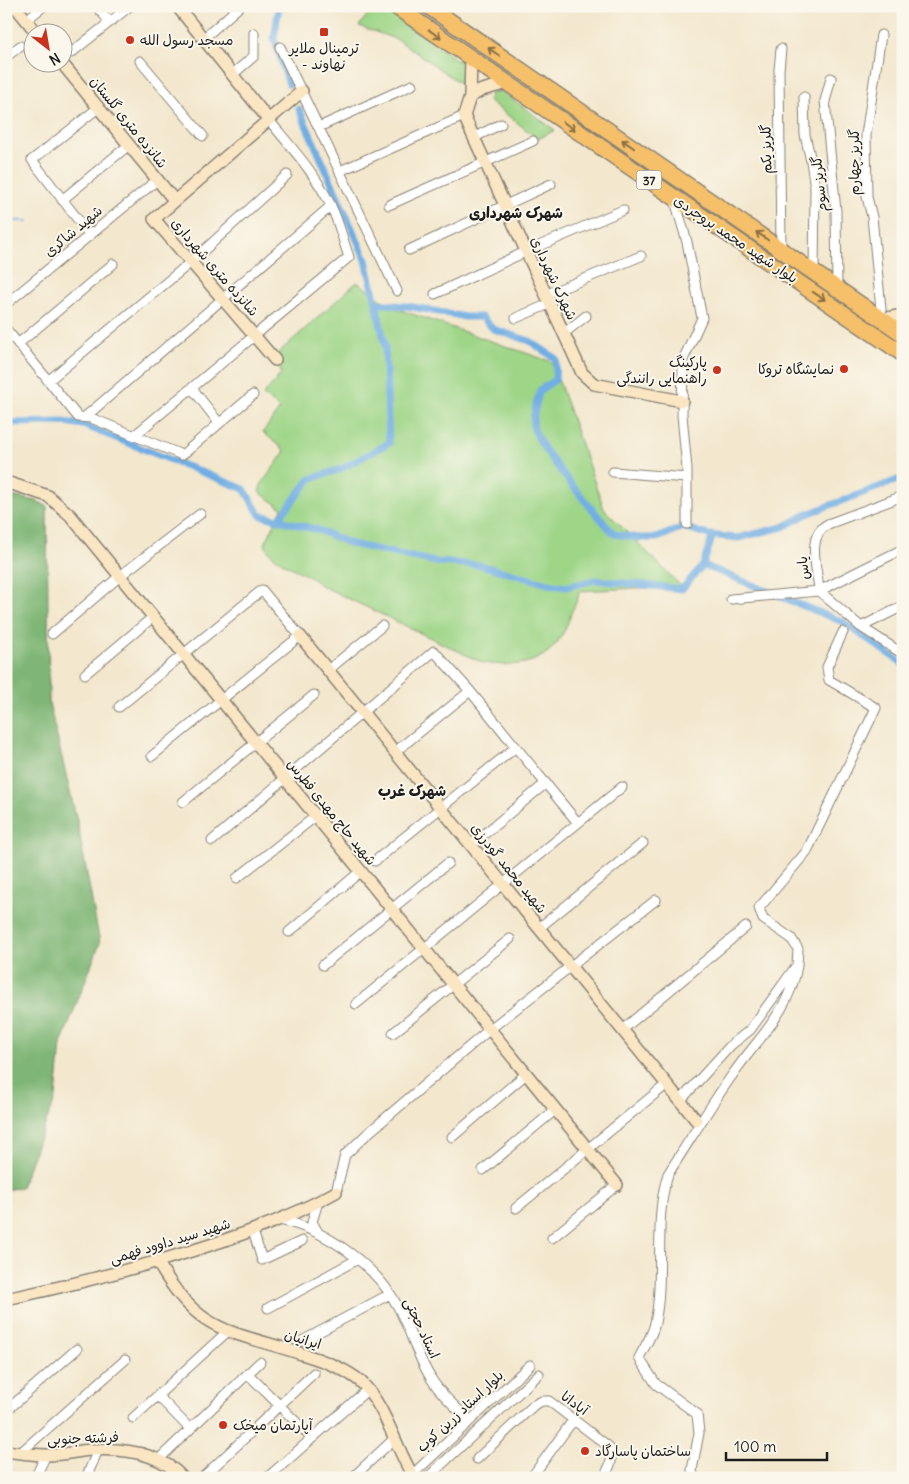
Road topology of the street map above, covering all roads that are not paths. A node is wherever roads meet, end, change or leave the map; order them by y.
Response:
1 (15, 6) edge
2 (44, 6) edge
3 (96, 6) edge
4 (130, 6) edge
5 (177, 6) edge
6 (240, 6) edge
7 (395, 6) edge
8 (428, 6) edge
9 (26, 20) joint
10 (110, 22) junction
11 (254, 33) dead end
12 (881, 35) dead end
13 (203, 39) junction
14 (20, 46) dead end
15 (280, 47) dead end
16 (781, 49) dead end
17 (72, 52) edge
18 (6, 58) edge
19 (471, 58) junction
20 (140, 61) dead end
21 (69, 72) edge
22 (232, 75) junction
23 (831, 78) dead end
24 (508, 83) junction
25 (412, 85) dead end
26 (302, 91) junction
27 (470, 97) junction
28 (804, 97) dead end
29 (98, 108) junction
30 (464, 116) junction
31 (268, 119) junction
32 (501, 124) dead end
33 (319, 127) junction
34 (203, 136) dead end
35 (474, 137) junction
36 (533, 141) dead end
37 (129, 145) junction
38 (486, 163) junction
39 (340, 171) junction
40 (287, 175) dead end
41 (157, 180) junction
42 (551, 184) dead end
43 (674, 197) junction
44 (62, 200) junction
45 (174, 200) junction
46 (389, 205) dead end
47 (331, 206) junction
48 (505, 206) junction
49 (623, 210) dead end
50 (89, 234) junction
51 (409, 250) dead end
52 (781, 250) junction
53 (525, 252) junction
54 (641, 256) dead end
55 (191, 262) junction
56 (113, 264) dead end
57 (814, 273) junction
58 (837, 288) junction
59 (397, 291) dead end
60 (435, 294) dead end
61 (223, 299) junction
62 (547, 299) junction
63 (6, 304) edge
64 (903, 315) edge
65 (586, 316) dead end
66 (516, 318) dead end
67 (882, 319) junction
68 (6, 329) edge
69 (563, 334) junction
70 (903, 334) edge
71 (255, 336) junction
72 (18, 344) junction
73 (903, 354) edge
74 (274, 360) dead end
75 (48, 381) junction
76 (192, 388) junction
77 (253, 395) dead end
78 (682, 401) junction
79 (85, 417) junction
80 (219, 424) junction
81 (135, 435) junction
82 (613, 472) dead end
83 (687, 478) junction
84 (6, 482) edge
85 (903, 496) edge
86 (200, 514) dead end
87 (687, 524) dead end
88 (903, 549) edge
89 (120, 576) junction
90 (820, 591) junction
91 (731, 599) dead end
92 (903, 606) edge
93 (153, 617) junction
94 (382, 626) dead end
95 (861, 627) junction
96 (843, 632) dead end
97 (52, 634) dead end
98 (300, 636) junction
99 (183, 654) junction
100 (903, 654) edge
101 (328, 670) junction
102 (85, 674) dead end
103 (470, 691) junction
104 (314, 695) dead end
105 (221, 700) junction
106 (119, 707) dead end
107 (362, 712) junction
108 (255, 742) junction
109 (516, 747) junction
110 (395, 752) junction
111 (152, 756) dead end
112 (285, 778) junction
113 (546, 783) junction
114 (622, 787) dead end
115 (183, 802) dead end
116 (441, 808) junction
117 (316, 816) junction
118 (578, 823) junction
119 (212, 841) dead end
120 (643, 843) dead end
121 (471, 845) junction
122 (374, 861) dead end
123 (448, 863) dead end
124 (361, 871) junction
125 (237, 878) dead end
126 (503, 884) junction
127 (656, 900) dead end
128 (391, 908) junction
129 (539, 928) junction
130 (746, 928) dead end
131 (289, 932) dead end
132 (510, 939) dead end
133 (424, 948) junction
134 (797, 964) junction
135 (323, 965) dead end
136 (570, 966) junction
137 (454, 985) junction
138 (356, 1004) dead end
139 (490, 1029) junction
140 (622, 1030) junction
141 (393, 1033) dead end
142 (526, 1074) junction
143 (667, 1084) junction
144 (680, 1101) junction
145 (555, 1110) junction
146 (696, 1120) dead end
147 (452, 1137) dead end
148 (588, 1150) junction
149 (483, 1170) dead end
150 (617, 1185) joint
151 (336, 1192) joint
152 (318, 1202) junction
153 (516, 1208) dead end
154 (279, 1220) junction
155 (253, 1231) junction
156 (319, 1234) junction
157 (552, 1238) dead end
158 (302, 1241) dead end
159 (358, 1259) junction
160 (157, 1261) junction
161 (390, 1294) junction
162 (6, 1299) edge
163 (268, 1308) dead end
164 (228, 1331) junction
165 (302, 1342) dead end
166 (77, 1349) dead end
167 (125, 1360) dead end
168 (260, 1362) dead end
169 (530, 1366) dead end
170 (314, 1373) dead end
171 (248, 1374) junction
172 (539, 1374) dead end
173 (367, 1390) junction
174 (158, 1396) junction
175 (279, 1405) junction
176 (6, 1411) edge
177 (133, 1418) dead end
178 (574, 1419) junction
179 (470, 1421) junction
180 (190, 1429) junction
181 (312, 1438) junction
182 (394, 1439) junction
183 (98, 1450) junction
184 (6, 1451) edge
185 (20, 1453) junction
186 (46, 1455) junction
187 (477, 1459) dead end
188 (158, 1460) junction
189 (412, 1477) edge
190 (35, 1478) edge
191 (86, 1478) edge
192 (183, 1478) edge
193 (202, 1478) edge
194 (267, 1478) edge
195 (352, 1478) edge
196 (427, 1478) edge
197 (531, 1478) edge
198 (603, 1478) edge
199 (694, 1478) edge

1 - 9 street
2 - 9 street
3 - 10 street
4 - 10 street
5 - 13 street
6 - 13 street
7 -> 19 highway, بلوار شهید محمد بروجردی / 37
52 -> 8 highway, بلوار شهید محمد بروجردی / 37
10 - 17 street
11 - 22 street
12 - 67 street, گلریز چهارم
13 - 22 street
14 - 18 street
15 - 26 street
16 - 52 street, گلریز یکم
19 - 24 highway, بلوار شهید محمد بروجردی / 37
19 - 27 street
20 - 34 street
21 - 29 street, شانزده متری گلستان
22 - 31 street
23 - 58 street, گلریز سوم
24 - 27 street
24 -> 43 highway, بلوار شهید محمد بروجردی / 37
25 - 33 street
26 - 31 street, شانزده متری شهرداری
26 - 33 street
27 - 30 street
28 - 57 street
29 - 37 street, شانزده متری گلستان
29 - 44 street
30 - 35 street, شهرک شهرداری
30 - 39 street
31 - 45 street, شانزده متری شهرداری
31 - 47 street
32 - 35 street
33 - 39 street
35 - 38 street, شهرک شهرداری
36 - 38 street
37 - 41 street, شانزده متری گلستان
37 - 44 street
38 - 46 street
38 - 48 street, شهرک شهرداری
39 - 59 street
40 - 55 street
41 - 45 street, شانزده متری گلستان
41 - 50 street, شهید شاکری
42 - 48 street
43 -> 73 highway, بلوار شهید محمد بروجردی / 37
43 - 78 street
44 - 50 street
45 - 55 street, شانزده متری شهرداری
47 - 61 street
47 - 71 street
48 - 51 street
48 - 53 street, شهرک شهرداری
49 - 53 street
50 - 63 street, شهید شاکری
52 - 57 highway, بلوار شهید محمد بروجردی / 37
53 - 60 street
53 - 62 street, شهرک شهرداری
54 - 62 street
55 - 61 street, شانزده متری شهرداری
55 - 75 street
56 - 72 street
57 - 58 highway, بلوار شهید محمد بروجردی / 37
58 - 67 highway, بلوار شهید محمد بروجردی / 37
61 - 71 street, شانزده متری شهرداری
61 - 79 street
62 - 66 street
62 - 69 street, شهرک شهرداری
64 - 67 street
65 - 69 street
67 - 70 highway, بلوار شهید محمد بروجردی / 37
68 - 72 street
69 - 78 street, شهرک شهرداری
71 - 74 street, شانزده متری شهرداری
71 - 76 street
72 - 75 street
75 - 79 street
76 - 80 street
76 - 81 street
77 - 80 street
78 - 83 street
79 - 81 street
80 - 81 street
82 - 83 street
83 - 87 street
84 - 89 street, شهید حاج مهدی فطرس
85 - 90 street, یاس
86 - 89 street
88 - 90 street
89 - 93 street, شهید حاج مهدی فطرس
89 - 97 street
90 - 91 street
90 - 95 street, یاس
92 - 95 street
93 - 99 street, شهید حاج مهدی فطرس
93 - 102 street
94 - 101 street
95 - 100 street, یاس
96 - 134 street
98 - 99 street
98 - 101 street, شهید محمد گودرزی
98 - 105 street
99 - 105 street, شهید حاج مهدی فطرس
99 - 106 street
101 - 107 street, شهید محمد گودرزی
103 - 107 street
103 - 109 street
103 - 110 street
104 - 108 street
105 - 108 street, شهید حاج مهدی فطرس
105 - 111 street
107 - 110 street, شهید محمد گودرزی
107 - 112 street
108 - 112 street, شهید حاج مهدی فطرس
108 - 115 street
109 - 113 street
109 - 116 street
110 - 116 street, شهید محمد گودرزی
112 - 117 street, شهید حاج مهدی فطرس
112 - 119 street
113 - 118 street
113 - 121 street
114 - 118 street
116 - 121 street, شهید محمد گودرزی
116 - 122 street
117 - 124 street, شهید حاج مهدی فطرس
117 - 125 street
118 - 126 street
120 - 129 street
121 - 126 street, شهید محمد گودرزی
123 - 128 street
124 - 128 street, شهید حاج مهدی فطرس
124 - 131 street
126 - 129 street, شهید محمد گودرزی
126 - 133 street
127 - 136 street
128 - 133 street, شهید حاج مهدی فطرس
128 - 135 street
129 - 136 street, شهید محمد گودرزی
130 - 140 street
132 - 137 street
133 - 137 street, شهید حاج مهدی فطرس
133 - 138 street
134 - 144 street
134 - 199 street
136 - 139 street
136 - 140 street, شهید محمد گودرزی
137 - 139 street, شهید حاج مهدی فطرس
137 - 141 street
139 - 142 street, شهید حاج مهدی فطرس
139 - 151 street
140 - 143 street, شهید محمد گودرزی
142 - 145 street, شهید حاج مهدی فطرس
142 - 147 street
143 - 144 street, شهید محمد گودرزی
143 - 148 street
144 - 146 street, شهید محمد گودرزی
145 - 148 street, شهید حاج مهدی فطرس
145 - 149 street
148 - 150 street, شهید حاج مهدی فطرس
148 - 153 street
150 - 157 street
151 - 152 street, شهید سید داوود فهمی
152 - 154 street, شهید سید داوود فهمی
152 - 156 street
154 - 155 street, شهید سید داوود فهمی
154 - 156 street, استاد حجتی
155 - 158 street
155 - 160 street, شهید سید داوود فهمی
156 - 159 street, استاد حجتی
159 - 161 street, استاد حجتی
159 - 163 street
160 - 162 street, شهید سید داوود فهمی
160 - 164 street, ایرانیان
161 - 165 street
161 - 179 street, استاد حجتی
164 - 173 street, ایرانیان
164 - 174 street
166 - 176 street
167 - 185 street
168 - 171 street
169 - 179 street, بلوار استاد زرین کوب
170 - 175 street
171 - 175 street
171 - 180 street
172 - 196 street, بلوار استاد زرین کوب
173 - 181 street
173 - 182 street, ایرانیان
174 - 177 street
174 - 180 street
175 - 181 street
175 - 193 street
178 - 187 street, آپادانا
178 - 197 street
178 - 198 street, آپادانا
179 - 189 street, بلوار استاد زرین کوب
180 - 188 street
181 - 194 street
182 - 189 street, ایرانیان
182 - 195 street
183 - 186 street, فرشته جنوبی
183 - 188 street, فرشته جنوبی
183 - 191 street
184 - 185 street, فرشته جنوبی
185 - 186 street, فرشته جنوبی
186 - 190 street
188 - 192 street, فرشته جنوبی

